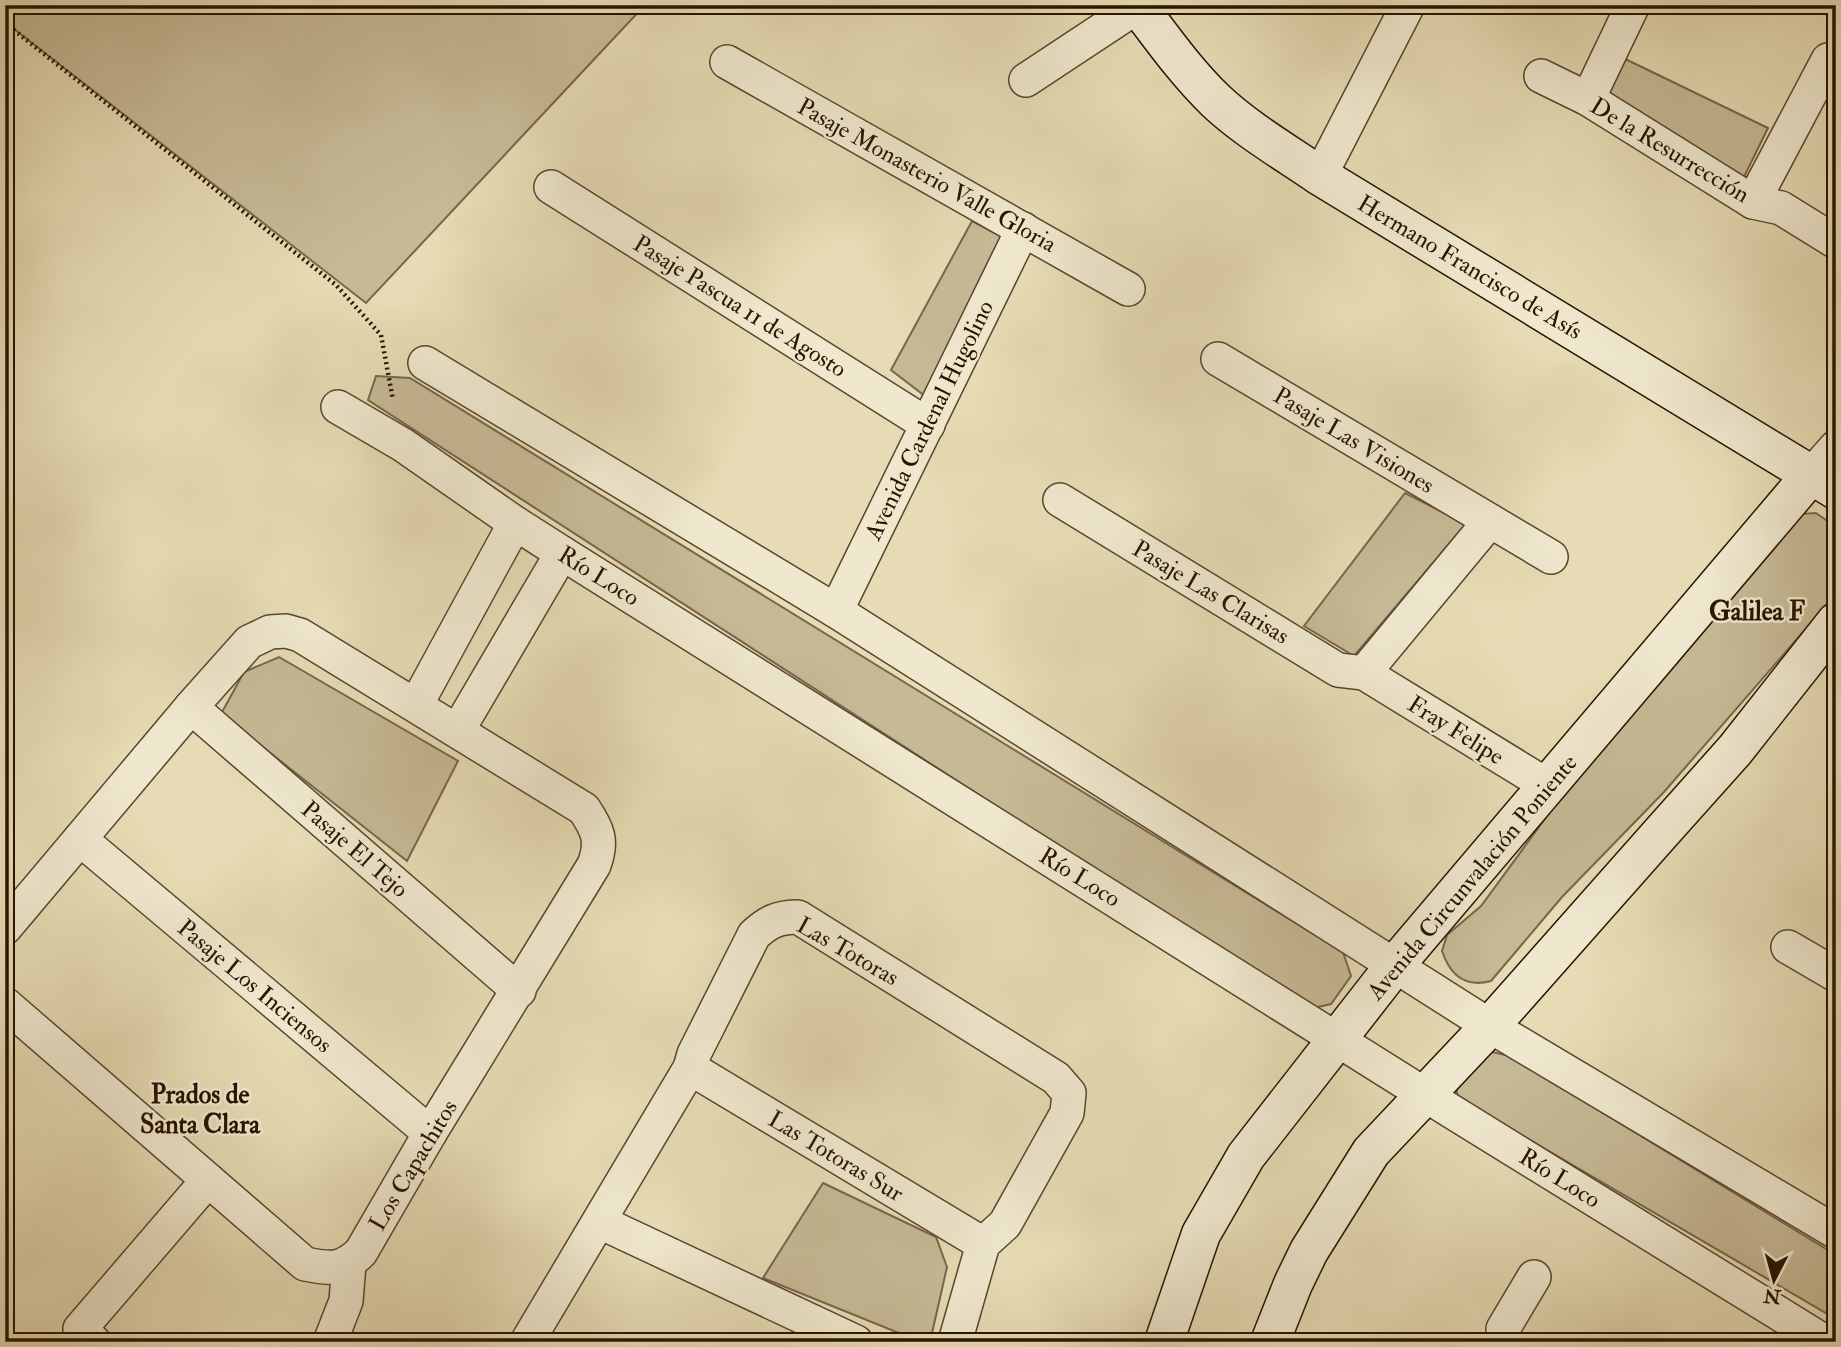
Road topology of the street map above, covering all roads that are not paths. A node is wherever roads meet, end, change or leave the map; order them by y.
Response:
1 (1408, 5) edge
2 (1633, 5) edge
3 (1138, 6) edge
4 (1828, 60) dead end
5 (727, 62) dead end
6 (1541, 76) dead end
7 (1026, 80) dead end
8 (1588, 99) junction
9 (1320, 176) junction
10 (551, 187) dead end
11 (1752, 202) junction
12 (1023, 229) junction
13 (1836, 242) edge
14 (1128, 289) dead end
15 (1218, 359) dead end
16 (425, 363) dead end
17 (338, 407) dead end
18 (928, 425) junction
19 (1828, 471) edge
20 (1060, 500) dead end
21 (1490, 521) junction
22 (514, 523) junction
23 (562, 553) junction
24 (1550, 557) dead end
25 (836, 611) junction
26 (1836, 622) edge
27 (1364, 673) junction
28 (415, 705) junction
29 (191, 708) junction
30 (458, 730) junction
31 (1548, 786) junction
32 (80, 839) junction
33 (5, 928) edge
34 (1788, 947) dead end
35 (1395, 965) junction
36 (1836, 975) edge
37 (519, 991) junction
38 (5, 1004) edge
39 (1490, 1026) junction
40 (1338, 1038) junction
41 (690, 1068) junction
42 (1427, 1094) junction
43 (430, 1133) junction
44 (208, 1180) junction
45 (600, 1222) junction
46 (1836, 1232) edge
47 (983, 1244) junction
48 (349, 1264) junction
49 (1534, 1277) dead end
50 (965, 1339) edge
51 (1814, 1339) edge
52 (94, 1342) edge
53 (330, 1342) edge
54 (527, 1342) edge
55 (856, 1342) edge
56 (1164, 1342) edge
57 (1270, 1342) edge
58 (1506, 1342) edge

1 - 9 street
2 - 8 street
3 - 7 street
3 - 9 street, Hermano Francisco de Asís
4 - 11 street
5 - 12 street, Pasaje Monasterio Valle Gloria
6 - 8 street, De la Resurrección
8 - 11 street, De la Resurrección
9 - 19 street, Hermano Francisco de Asís
10 - 18 street, Pasaje Pascua 11 de Agosto
11 - 13 street, De la Resurrección
12 - 14 street, Pasaje Monasterio Valle Gloria
12 - 18 street, Avenida Cardenal Hugolino
15 - 21 street, Pasaje Las Visiones
16 - 25 street
17 - 22 street, Río Loco
18 - 25 street, Avenida Cardenal Hugolino
19 - 31 street, Avenida Circunvalación Poniente
20 - 27 street, Pasaje Las Clarisas
21 - 24 street, Pasaje Las Visiones
21 - 27 street
22 - 23 street, Río Loco
22 - 28 street
23 - 30 street
23 - 40 street, Río Loco
25 - 35 street
26 - 39 street
27 - 31 street, Fray Felipe
28 - 29 street, Los Capachitos
28 - 30 street, Los Capachitos
29 - 32 street, Los Capachitos
29 - 37 street, Pasaje El Tejo
30 - 37 street, Los Capachitos
31 - 35 street, Avenida Circunvalación Poniente
32 - 33 street, Los Capachitos
32 - 43 street, Pasaje Los Inciensos
34 - 36 street
35 - 39 street
35 - 40 street, Avenida Circunvalación Poniente
37 - 43 street, Los Capachitos
38 - 44 street
39 - 42 street
39 - 46 street
40 - 42 street, Río Loco
40 - 56 street, Avenida Circunvalación Poniente
41 - 45 street, Las Totoras
41 - 47 street, Las Totoras Sur
41 - 47 street, Las Totoras
42 - 51 street, Río Loco
42 - 57 street
43 - 48 street, Los Capachitos
44 - 48 street
44 - 52 street
45 - 54 street, Las Totoras
45 - 55 street
47 - 50 street
48 - 53 street
49 - 58 street

